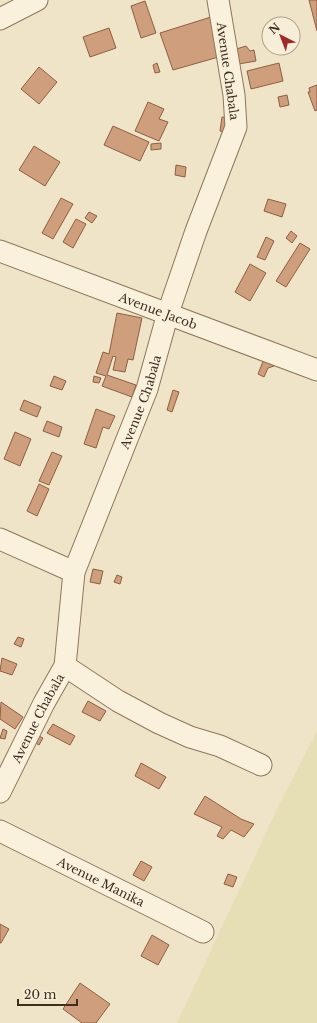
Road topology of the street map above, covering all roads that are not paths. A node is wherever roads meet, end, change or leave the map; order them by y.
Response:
1 (37, 0) edge
2 (218, 0) edge
3 (0, 19) edge
4 (0, 251) edge
5 (168, 313) junction
6 (317, 370) edge
7 (0, 540) edge
8 (74, 572) junction
9 (65, 666) junction
10 (261, 765) dead end
11 (0, 792) edge
12 (0, 831) edge
13 (203, 932) dead end

1 - 3 street
2 - 5 street, Avenue Chabala
4 - 5 street, Avenue Jacob
5 - 6 street, Avenue Jacob
5 - 8 street, Avenue Chabala
7 - 8 street
8 - 9 street, Avenue Chabala
9 - 10 street
9 - 11 street, Avenue Chabala
12 - 13 street, Avenue Manika

